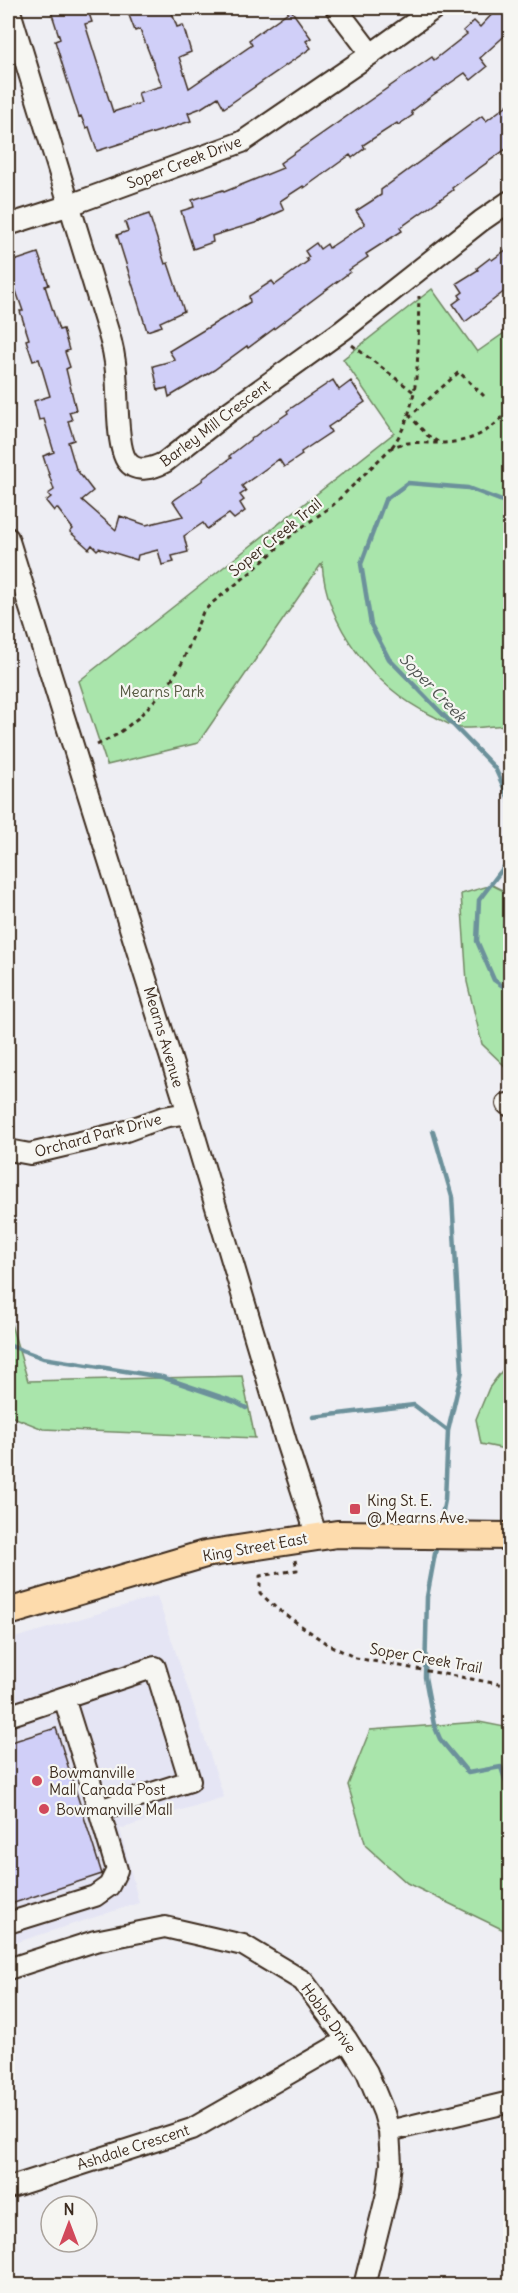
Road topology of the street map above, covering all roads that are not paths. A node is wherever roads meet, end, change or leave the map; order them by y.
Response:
1 (9, 8) edge
2 (336, 8) edge
3 (435, 8) edge
4 (371, 54) junction
5 (510, 201) edge
6 (70, 205) junction
7 (8, 225) edge
8 (8, 538) edge
9 (188, 1113) junction
10 (8, 1150) edge
11 (510, 1536) edge
12 (317, 1537) junction
13 (8, 1612) edge
14 (64, 1698) junction
15 (8, 1716) edge
16 (99, 1810) junction
17 (8, 1923) edge
18 (8, 1969) edge
19 (347, 2040) junction
20 (510, 2102) edge
21 (389, 2131) junction
22 (8, 2188) edge
23 (364, 2286) edge

1 - 6 street
2 - 4 street
3 - 4 street, Soper Creek Drive
4 - 6 street, Soper Creek Drive
5 - 6 street, Barley Mill Crescent
6 - 7 street, Soper Creek Drive
8 - 9 street, Mearns Avenue
9 - 10 street, Orchard Park Drive
9 - 12 street, Mearns Avenue
11 - 12 main road, King Street East
12 - 13 main road, King Street East
14 - 15 street
14 - 16 street
14 - 16 street
16 - 17 street
18 - 19 street, Hobbs Drive
19 - 21 street, Hobbs Drive
19 - 22 street, Ashdale Crescent
20 - 21 street
21 - 23 street, Hobbs Drive

